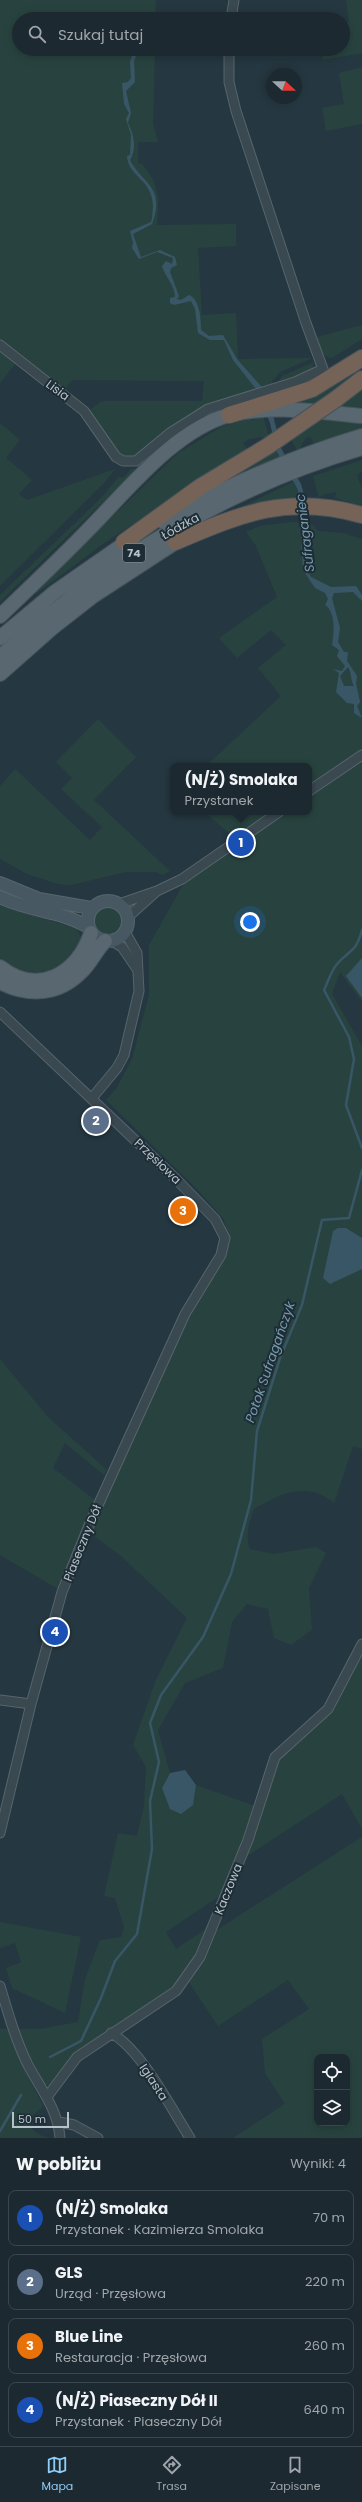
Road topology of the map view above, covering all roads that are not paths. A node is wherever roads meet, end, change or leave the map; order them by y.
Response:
1 (234, 0) edge
2 (232, 12) edge
3 (229, 56) edge
4 (0, 345) edge
5 (362, 358) edge
6 (362, 379) edge
7 (282, 399) junction
8 (254, 404) junction
9 (229, 416) joint
10 (362, 416) edge
11 (362, 436) edge
12 (362, 448) edge
13 (314, 458) junction
14 (282, 470) junction
15 (362, 515) edge
16 (124, 542) junction
17 (175, 542) junction
18 (0, 616) edge
19 (0, 638) edge
20 (0, 657) edge
21 (0, 674) edge
22 (362, 755) edge
23 (312, 790) edge
24 (275, 815) edge
25 (0, 883) edge
26 (157, 892) junction
27 (0, 897) edge
28 (119, 904) junction
29 (91, 908) junction
30 (128, 916) junction
31 (89, 930) junction
32 (125, 932) junction
33 (108, 941) junction
34 (0, 967) edge
35 (139, 972) junction
36 (0, 982) edge
37 (0, 1012) edge
38 (92, 1098) junction
39 (212, 1272) joint
40 (362, 1644) edge
41 (0, 1700) edge
42 (31, 1704) junction
43 (0, 1833) edge
44 (0, 1986) edge
45 (111, 2033) junction
46 (47, 2097) junction
47 (59, 2122) junction
48 (60, 2138) edge
49 (98, 2138) edge
50 (190, 2138) edge

1 - 2 street
3 - 7 street
4 - 8 street, Lisia
5 - 7 highway
6 - 16 highway, bridge
7 - 8 highway
7 - 10 main road
8 - 9 highway
9 - 18 main road
11 - 13 main road, Łódzka / 74
12 - 13 main road, Łódzka / 74
13 - 14 main road, Łódzka / 74
14 - 16 main road, Łódzka / 74
14 - 17 main road, 74
14 - 20 main road, Łódzka / 74
15 - 17 highway
16 - 19 main road, Łódzka / 74
17 - 21 main road, 74
22 - 23 street
24 - 26 street
25 - 29 street
26 - 28 street
26 - 30 street
27 - 31 street
28 - 29 street
28 - 30 street
29 - 31 street
30 - 32 street
31 - 33 street
31 - 34 main road
32 - 33 street
32 - 35 street
33 - 35 street
33 - 36 main road
35 - 38 street
37 - 38 street, Przęsłowa
38 - 39 street, Przęsłowa
39 - 42 street, Piaseczny Dół
40 - 45 street, Kaczowa
41 - 42 street
42 - 43 street, Piaseczny Dół
44 - 46 street
45 - 46 street, Kaczowa
45 - 50 street, Iglasta
46 - 47 street
47 - 48 street
47 - 49 street

